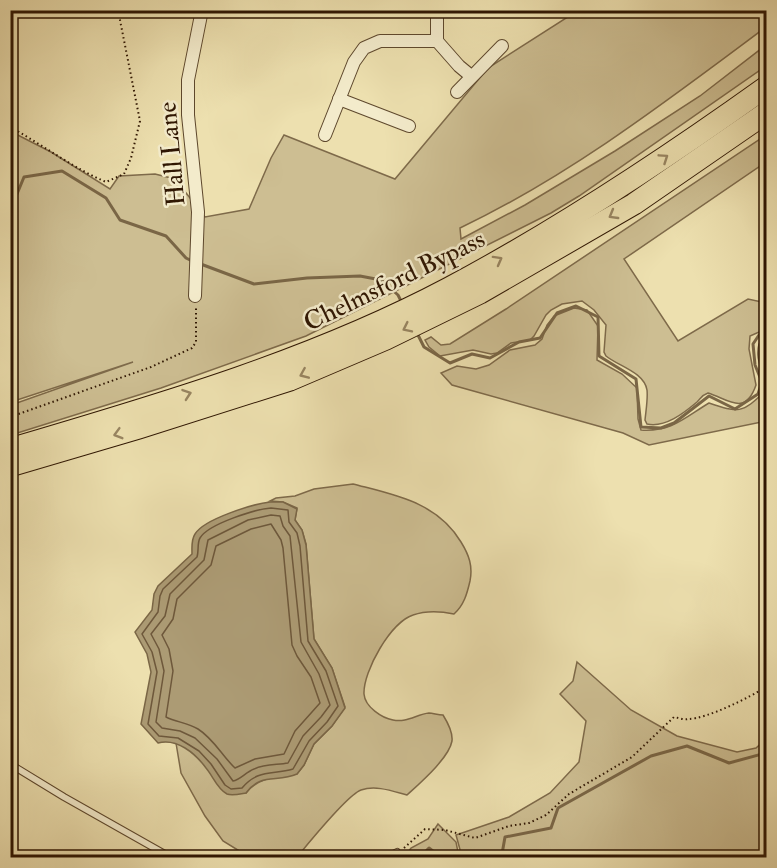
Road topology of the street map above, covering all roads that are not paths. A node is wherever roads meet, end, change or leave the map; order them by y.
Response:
1 (202, 10) edge
2 (437, 10) edge
3 (436, 41) junction
4 (502, 46) dead end
5 (471, 76) junction
6 (766, 87) edge
7 (457, 92) dead end
8 (339, 99) junction
9 (766, 113) edge
10 (409, 126) dead end
11 (325, 135) dead end
12 (195, 296) road end
13 (452, 297) junction
14 (354, 343) junction
15 (10, 448) edge
16 (10, 466) edge
17 (10, 764) edge
18 (397, 852) road end
19 (172, 858) edge
20 (385, 858) edge

1 - 12 street, Hall Lane
2 - 3 street
3 - 5 street
3 - 8 street
4 - 5 street
5 - 7 street
13 -> 6 highway, Chelmsford Bypass
8 - 10 street
8 - 11 street
9 -> 13 highway, Chelmsford Bypass
13 - 14 highway, Chelmsford Bypass
15 -> 14 highway, Chelmsford Bypass
14 -> 16 highway, Chelmsford Bypass
17 - 19 lane
18 - 20 lane

